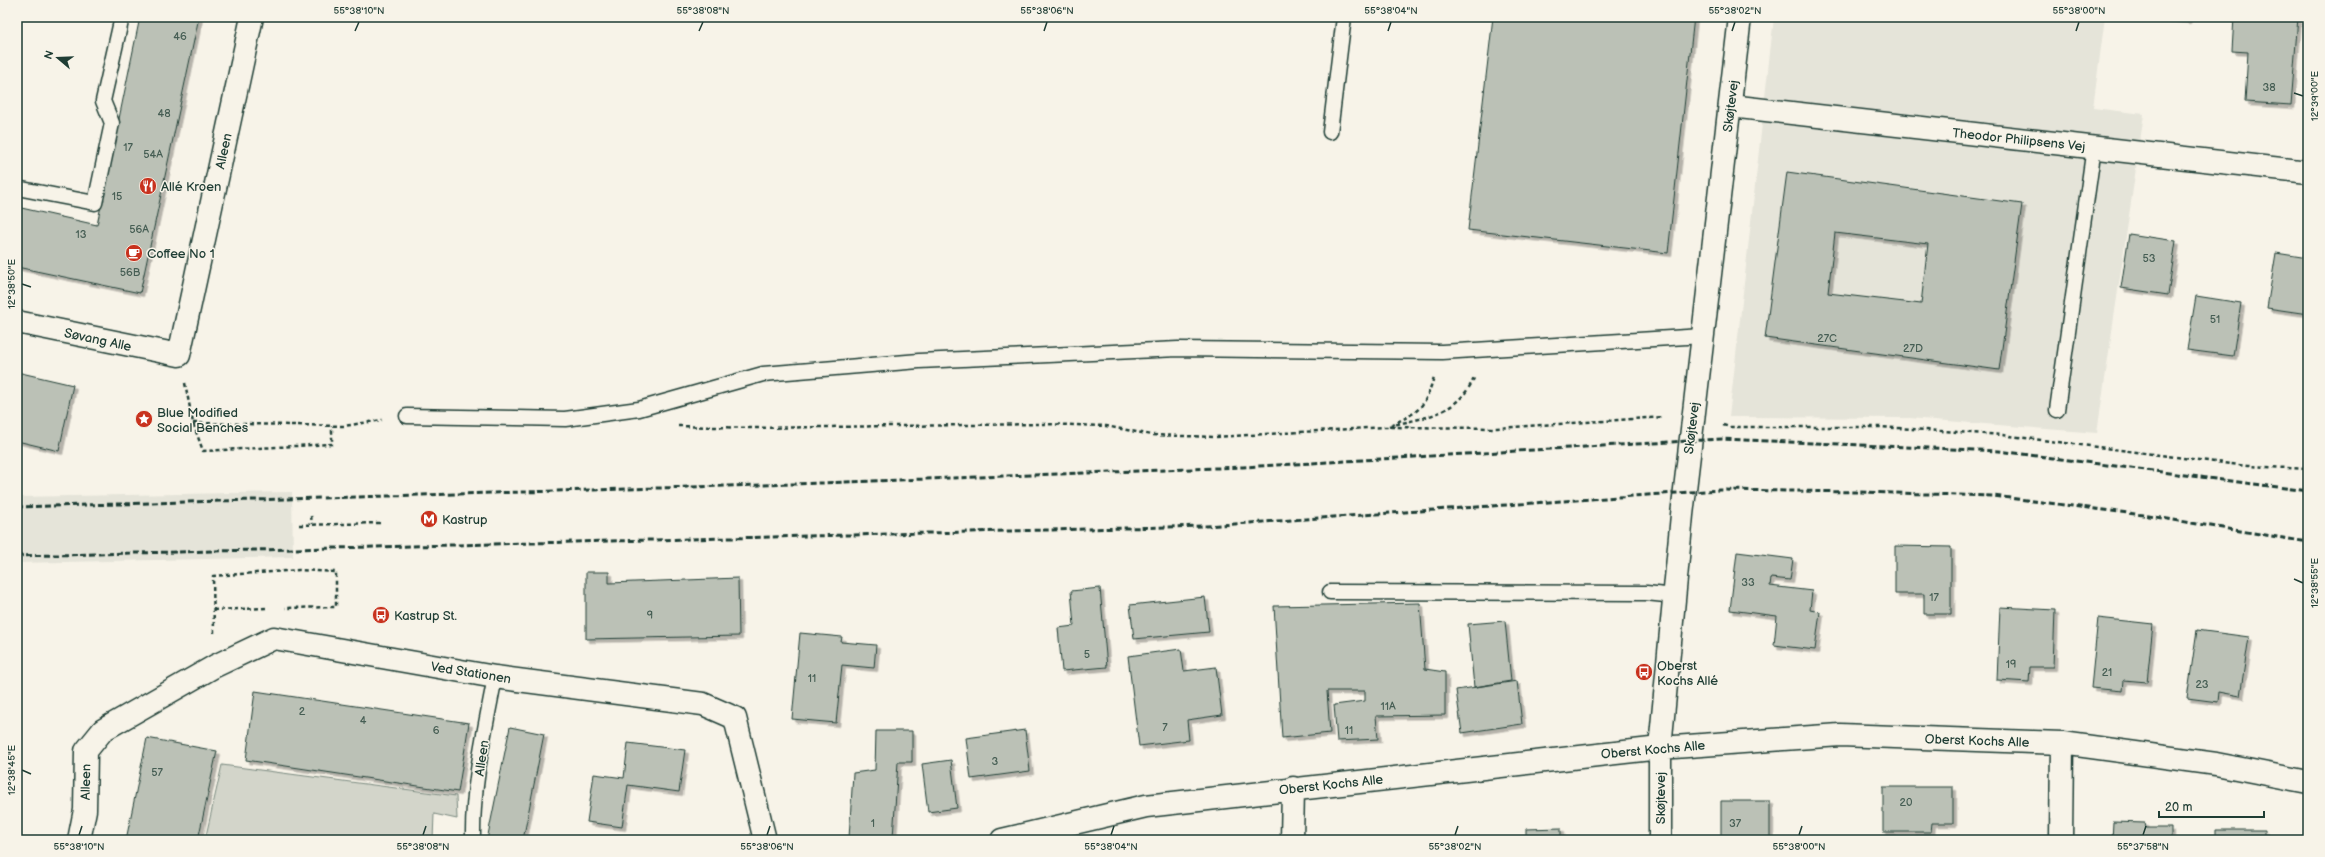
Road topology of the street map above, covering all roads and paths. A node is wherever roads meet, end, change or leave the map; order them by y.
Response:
1 (122, 17) edge
2 (252, 17) edge
3 (1344, 17) edge
4 (1740, 17) edge
5 (1730, 106) junction
6 (1330, 132) dead end
7 (2094, 147) junction
8 (2308, 172) edge
9 (17, 188) edge
10 (17, 322) edge
11 (1703, 336) junction
12 (1488, 349) junction
13 (1442, 352) junction
14 (179, 355) junction
15 (2057, 410) dead end
16 (407, 416) joint
17 (1693, 416) junction
18 (193, 423) junction
19 (332, 426) junction
20 (674, 426) dead end
21 (1385, 427) junction
22 (2308, 469) edge
23 (311, 516) dead end
24 (381, 523) dead end
25 (312, 524) junction
26 (299, 525) dead end
27 (1330, 592) dead end
28 (1674, 596) junction
29 (267, 608) dead end
30 (283, 608) dead end
31 (213, 610) junction
32 (214, 666) junction
33 (495, 677) junction
34 (103, 730) joint
35 (2062, 743) junction
36 (1660, 748) junction
37 (2308, 782) edge
38 (1293, 788) junction
39 (79, 840) edge
40 (473, 840) edge
41 (765, 840) edge
42 (1002, 840) edge
43 (1292, 840) edge
44 (1660, 840) edge
45 (2061, 840) edge

1 - 9 lane
2 - 14 street, Alleen
3 - 6 lane
4 - 5 street, Skøjtevej
5 - 7 street, Theodor Philipsens Vej
5 - 11 street, Skøjtevej
7 - 8 street, Theodor Philipsens Vej
7 - 15 lane
10 - 14 street, Søvang Alle
11 - 12 lane
11 - 17 street, Skøjtevej
12 - 13 lane
12 - 21 path
13 - 16 lane
13 - 21 path
14 - 18 path
16 - 19 path
17 - 21 path
17 - 22 path
17 - 28 street, Skøjtevej
18 - 19 path
18 - 19 path
20 - 21 path
23 - 25 path
24 - 25 path
25 - 26 path
27 - 28 lane
28 - 36 street, Skøjtevej
29 - 31 path
30 - 31 path
31 - 32 path
32 - 33 street, Ved Stationen
32 - 34 street, Ved Stationen
33 - 40 lane, Alleen
33 - 41 street, Ved Stationen
34 - 39 street, Alleen
35 - 36 street, Oberst Kochs Alle
35 - 37 street, Oberst Kochs Alle
35 - 45 street
36 - 38 street, Oberst Kochs Alle
36 - 44 street, Skøjtevej
38 - 42 street, Oberst Kochs Alle
38 - 43 street

